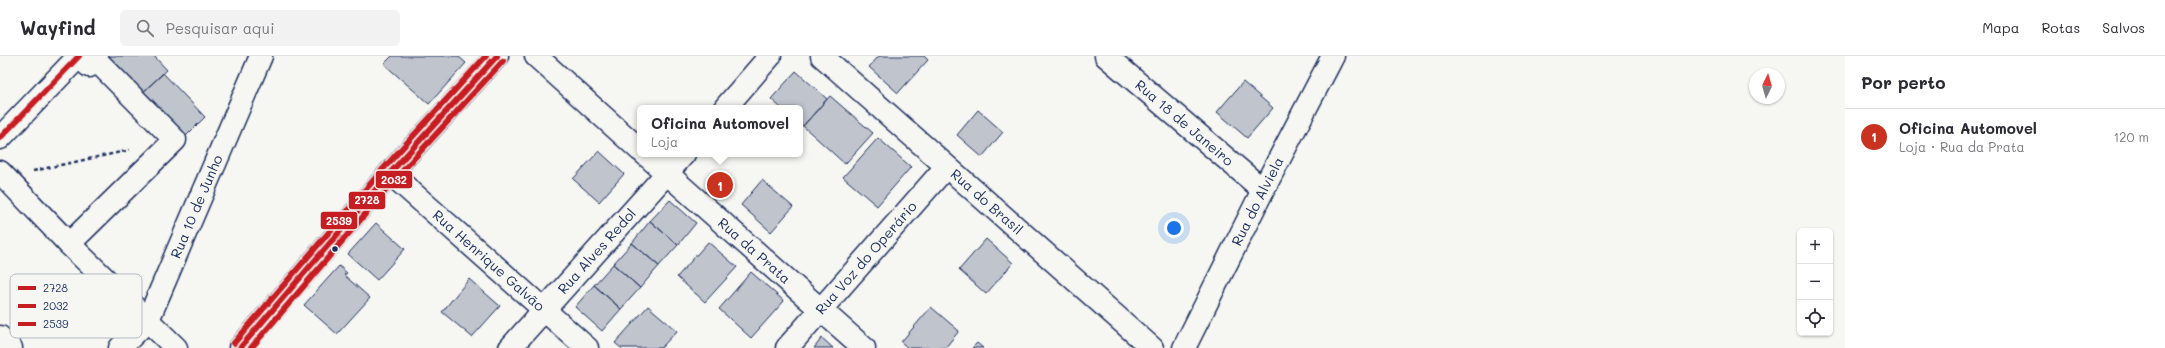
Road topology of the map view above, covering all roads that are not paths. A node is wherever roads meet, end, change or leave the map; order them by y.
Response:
1 (79, 56) edge
2 (261, 56) edge
3 (497, 56) edge
4 (536, 56) edge
5 (770, 56) edge
6 (822, 56) edge
7 (1106, 56) edge
8 (1333, 56) edge
9 (728, 105) edge
10 (0, 138) edge
11 (637, 147) edge
12 (648, 157) edge
13 (681, 157) edge
14 (946, 167) junction
15 (390, 173) junction
16 (2, 174) edge
17 (667, 174) junction
18 (1263, 190) junction
19 (69, 244) junction
20 (100, 274) edge
21 (543, 310) junction
22 (821, 310) junction
23 (142, 314) edge
24 (148, 320) junction
25 (142, 326) edge
26 (0, 337) edge
27 (130, 338) edge
28 (11, 348) edge
29 (120, 348) edge
30 (176, 348) edge
31 (240, 348) edge
32 (510, 348) edge
33 (587, 348) edge
34 (787, 348) edge
35 (864, 348) edge
36 (1152, 348) edge
37 (1184, 348) edge

1 - 10 street
1 - 19 street
2 - 24 street, Rua 10 de Junho
3 - 15 street
4 - 11 street
5 - 9 street
6 - 14 street, Rua do Brasil
7 - 18 street, Rua 18 de Janeiro
8 - 18 street, Rua do Alviela
12 - 17 street, Rua da Prata
13 - 17 street, Rua Alves Redol
14 - 22 street, Rua Voz do Operário
14 - 36 street, Rua do Brasil
15 - 21 street, Rua Henrique Galvão
15 - 31 street
16 - 19 street
17 - 21 street, Rua Alves Redol
17 - 22 street, Rua da Prata
18 - 37 street, Rua do Alviela
19 - 20 street
21 - 32 street, Rua Alves Redol
21 - 33 street, Rua Henrique Galvão
22 - 34 street, Rua Voz do Operário
22 - 35 street, Rua da Prata
23 - 24 street
24 - 25 street, Rua 10 de Junho
24 - 30 street
26 - 28 street
27 - 29 street, Rua 10 de Junho

